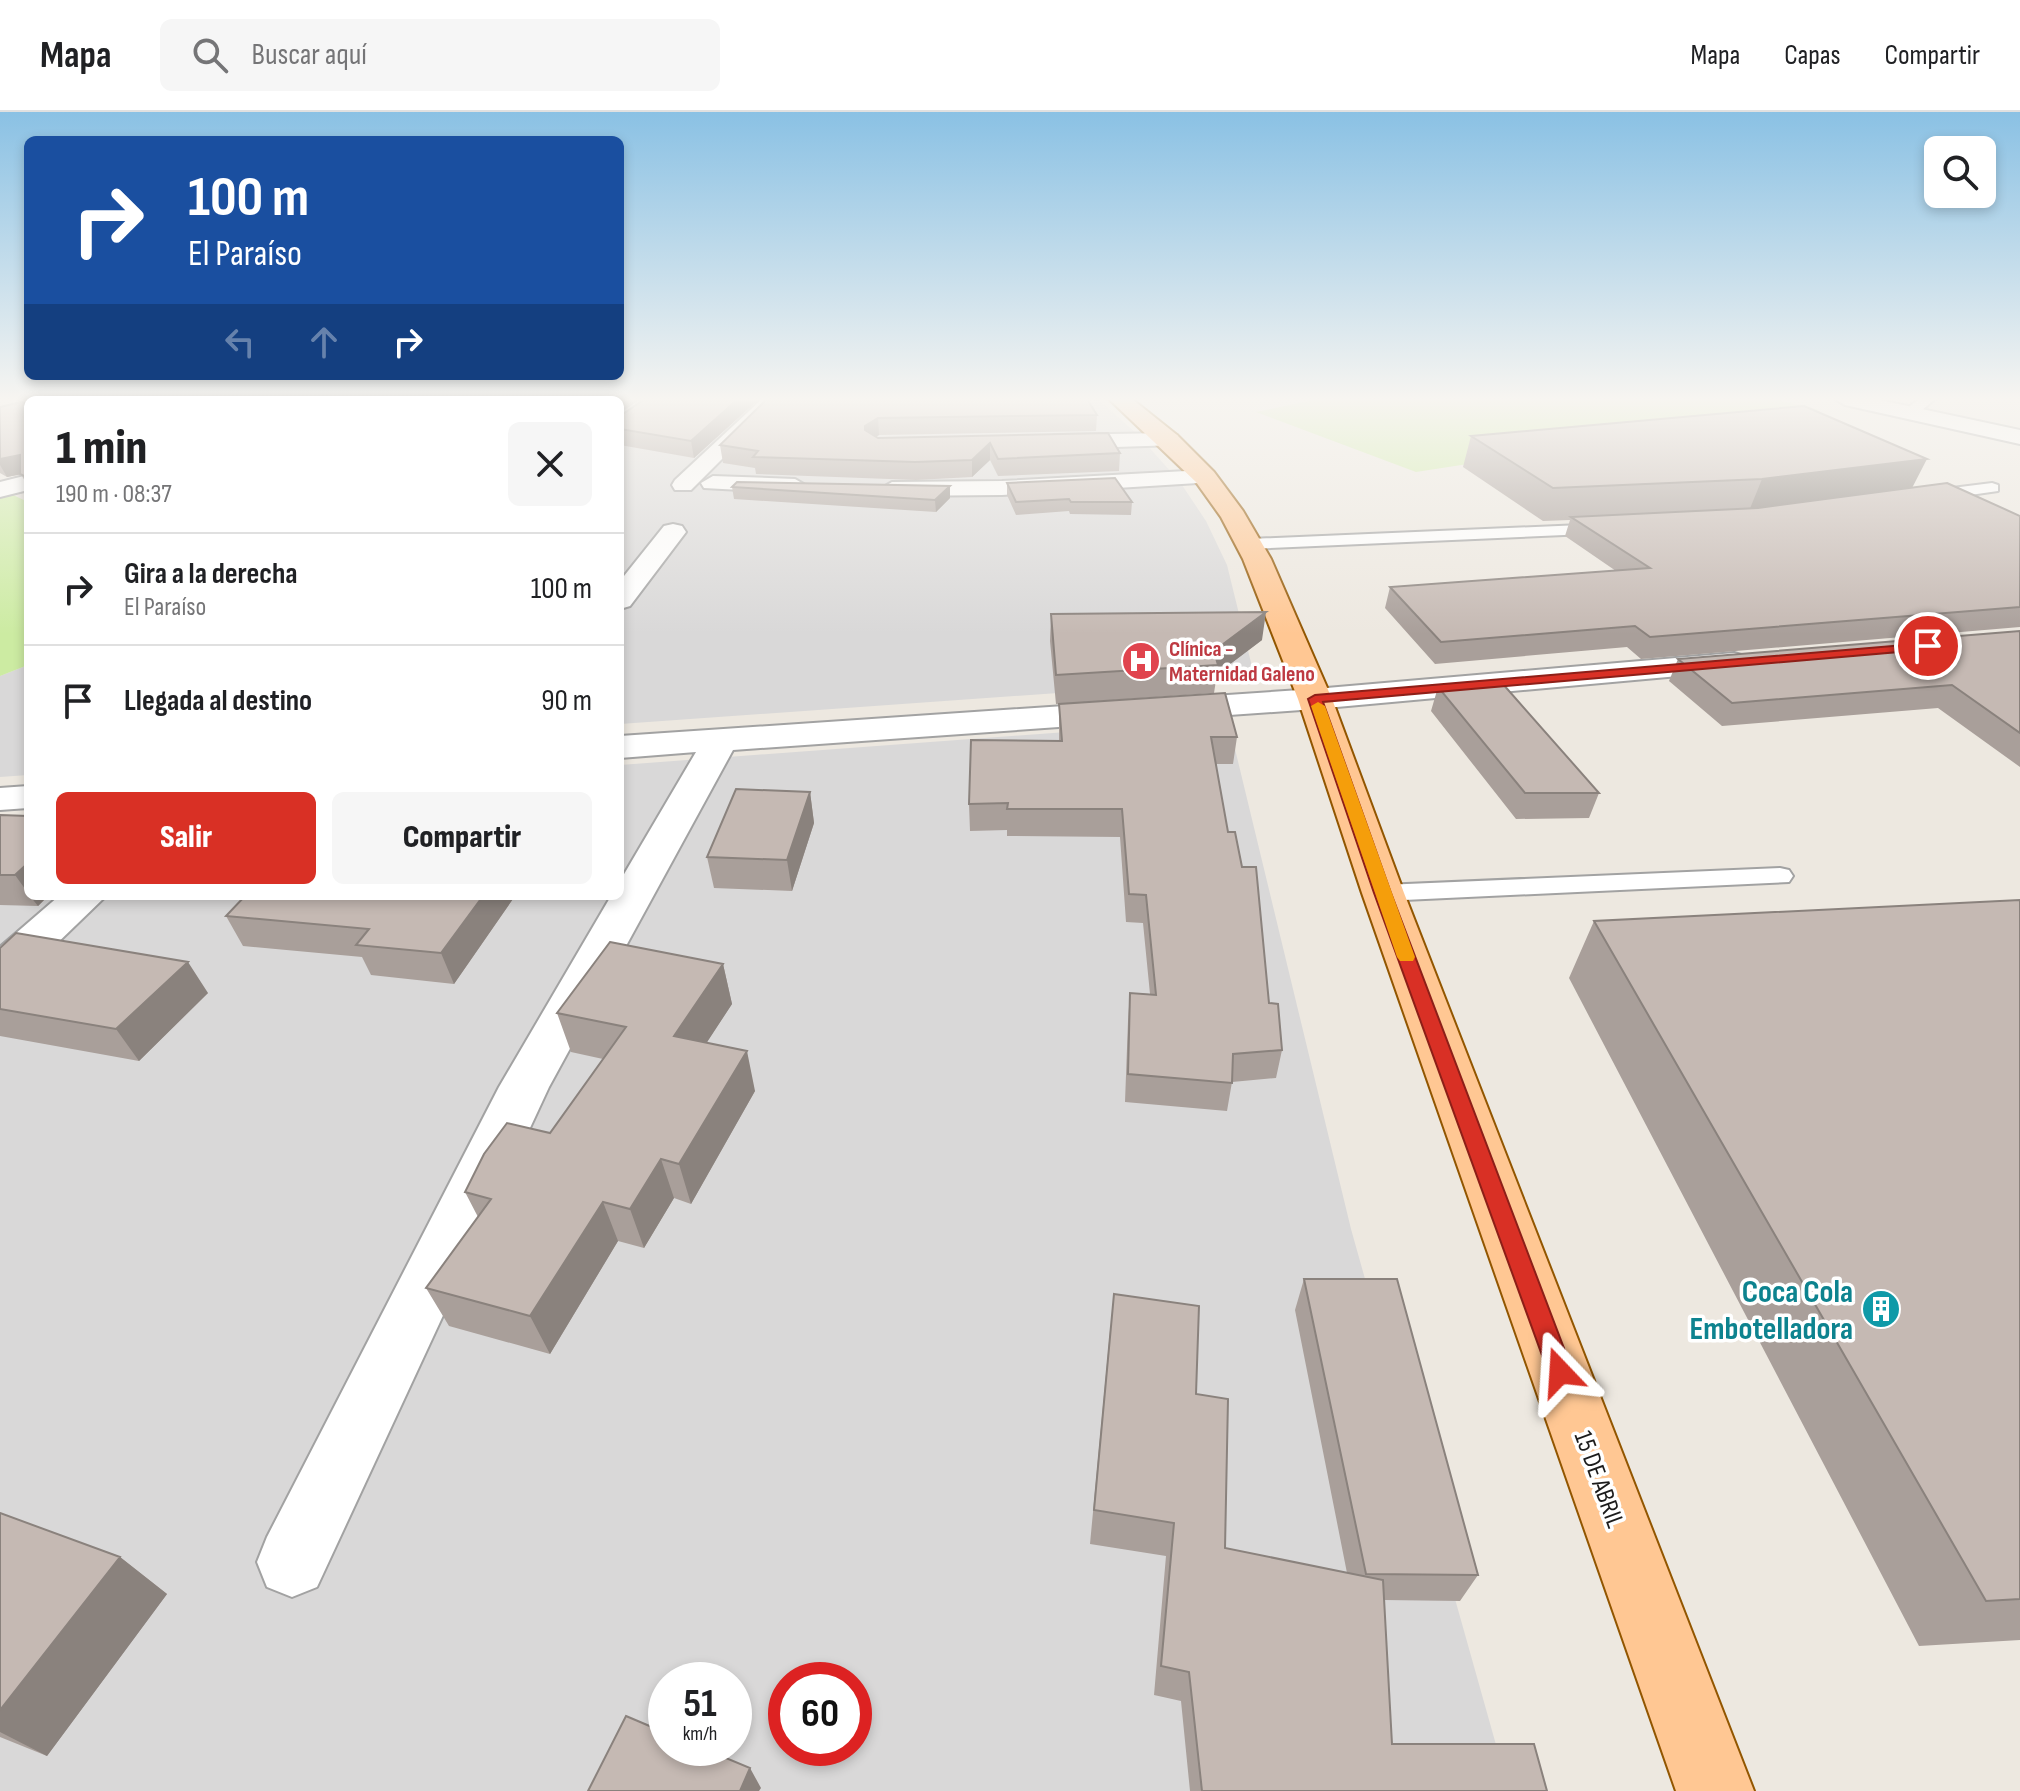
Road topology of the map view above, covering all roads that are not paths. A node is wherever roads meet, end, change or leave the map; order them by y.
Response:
1 (691, 477) edge
2 (1198, 477) edge
3 (1205, 477) edge
4 (24, 483) edge
5 (713, 483) dead end
6 (683, 485) dead end
7 (822, 487) edge
8 (869, 488) edge
9 (1992, 488) dead end
10 (0, 490) edge
11 (1916, 498) edge
12 (1618, 528) edge
13 (673, 532) dead end
14 (1250, 544) junction
15 (624, 595) edge
16 (1769, 660) edge
17 (1315, 699) junction
18 (721, 739) junction
19 (624, 747) edge
20 (24, 797) edge
21 (0, 799) edge
22 (1780, 876) dead end
23 (1383, 893) junction
24 (81, 900) edge
25 (0, 972) edge
26 (292, 1562) dead end
27 (1715, 1791) edge

1 - 6 street
2 - 8 street
3 - 14 main road, 15 DE ABRIL
4 - 10 street
5 - 7 street
9 - 11 lane
12 - 14 lane
13 - 15 street
14 - 17 main road, 15 DE ABRIL
16 - 17 street
17 - 18 street
17 - 23 main road, 15 DE ABRIL
18 - 19 street
18 - 26 street
20 - 21 street
22 - 23 lane
23 - 27 main road, 15 DE ABRIL
24 - 25 street

